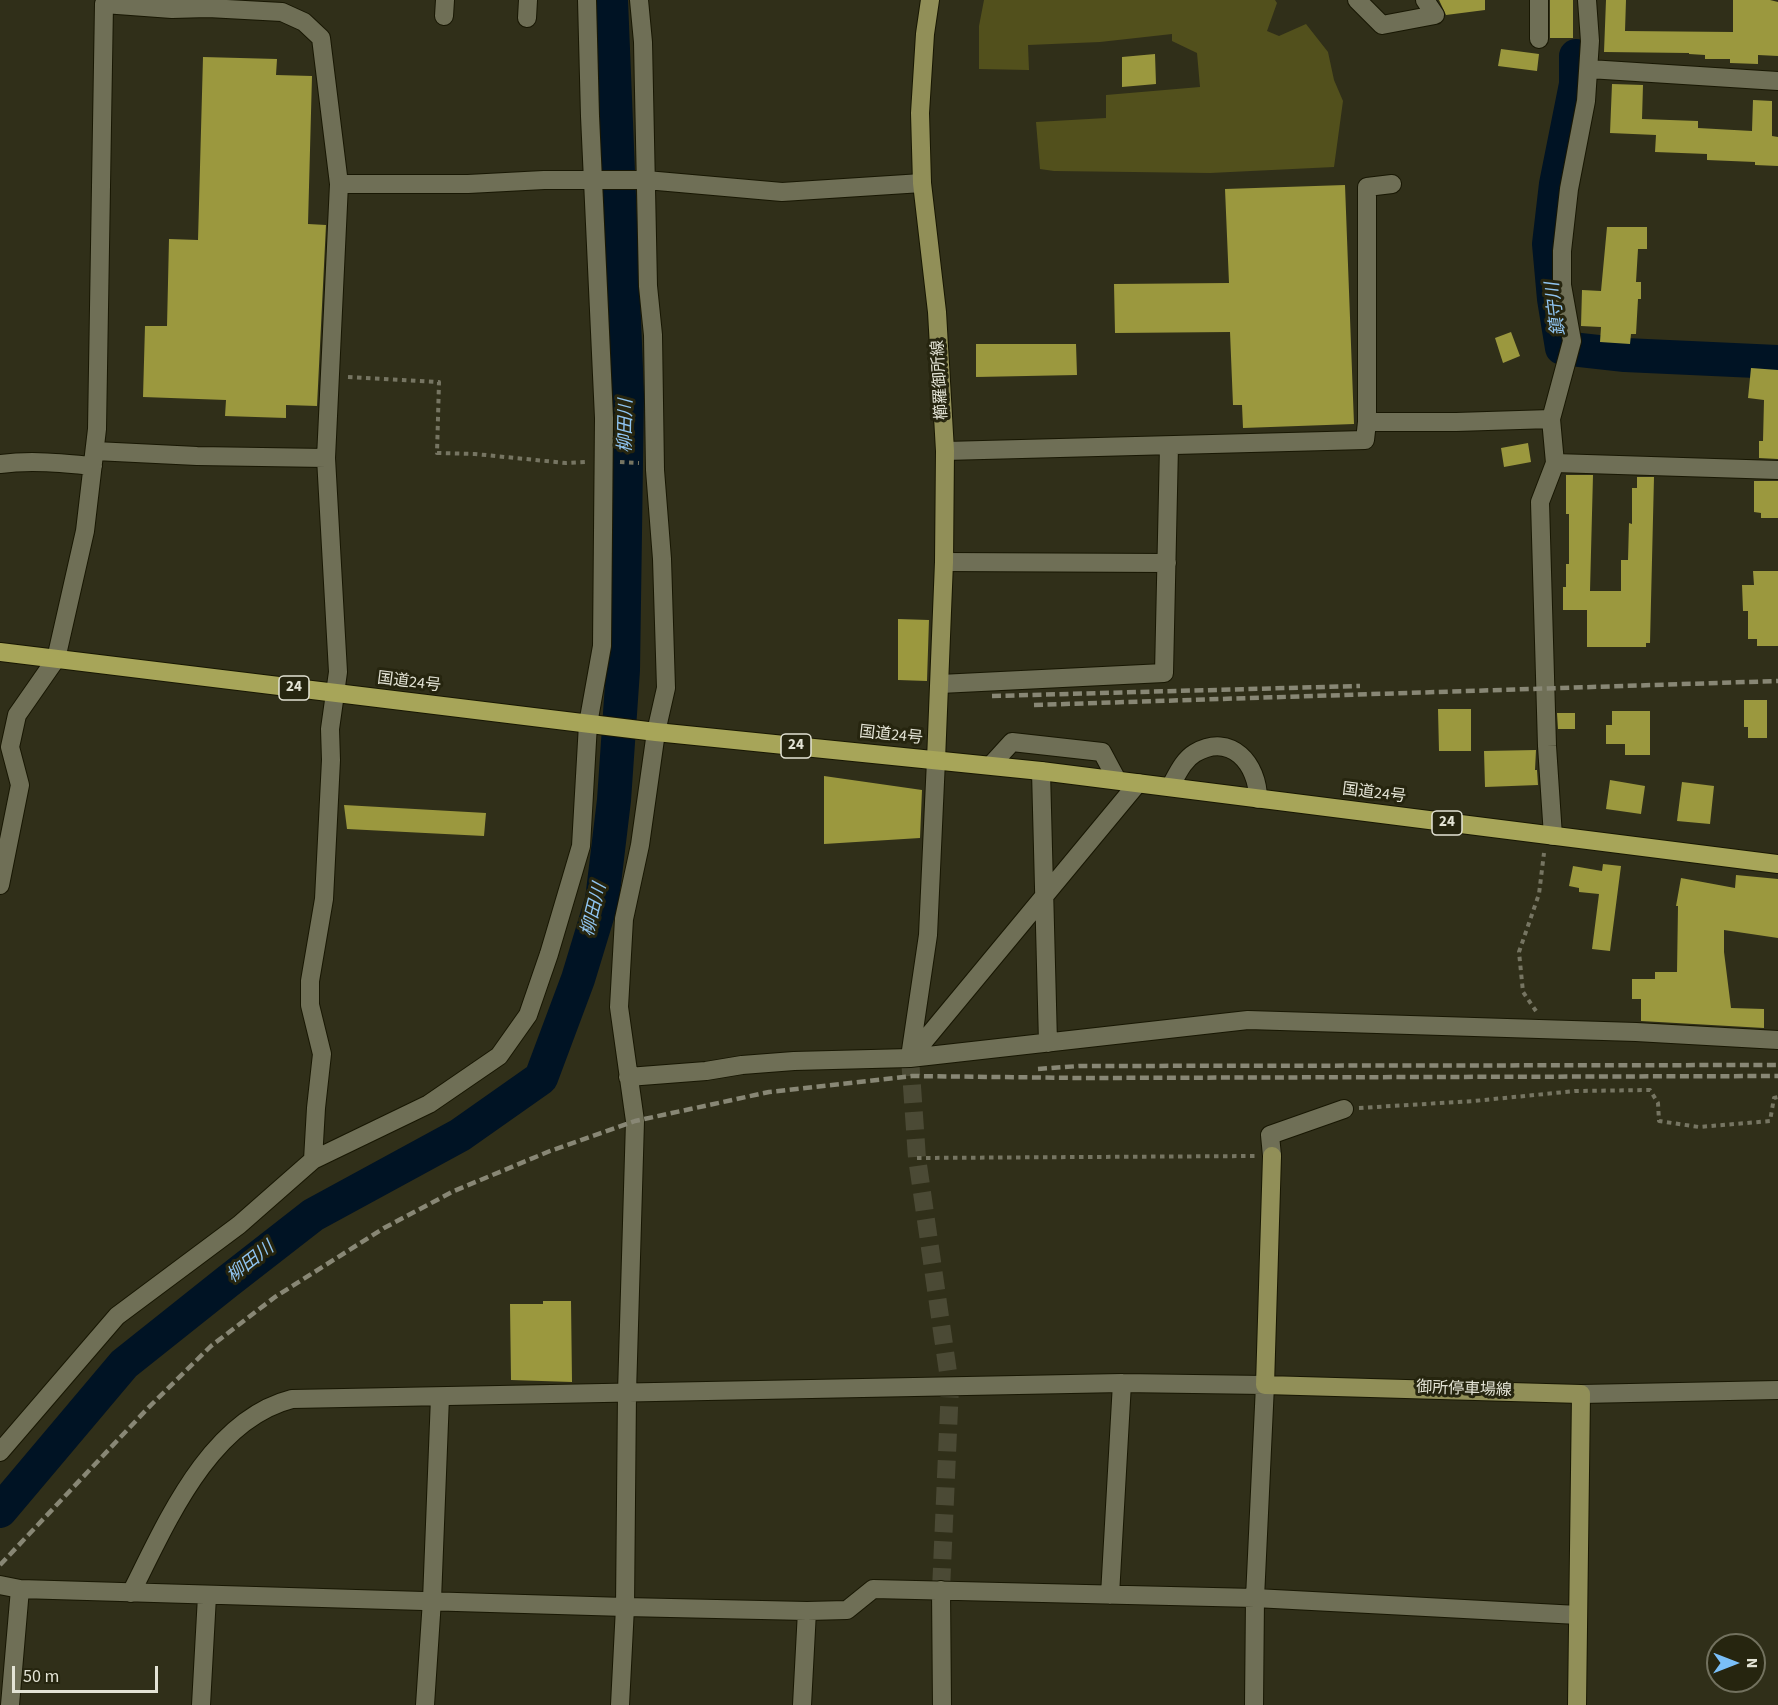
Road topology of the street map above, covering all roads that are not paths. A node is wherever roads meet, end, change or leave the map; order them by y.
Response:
1 (587, 0) edge
2 (639, 0) edge
3 (930, 0) edge
4 (1357, 0) edge
5 (1425, 0) edge
6 (1539, 0) edge
7 (1587, 0) edge
8 (1539, 39) dead end
9 (1589, 69) junction
10 (1778, 81) edge
11 (593, 180) junction
12 (646, 180) junction
13 (922, 183) junction
14 (339, 184) junction
15 (1392, 184) dead end
16 (1551, 418) junction
17 (1367, 422) junction
18 (1169, 446) junction
19 (945, 451) junction
20 (326, 458) junction
21 (94, 459) junction
22 (1555, 463) junction
23 (0, 464) edge
24 (1778, 470) edge
25 (944, 561) junction
26 (1167, 562) junction
27 (0, 652) edge
28 (56, 659) junction
29 (940, 684) junction
30 (335, 693) junction
31 (595, 725) junction
32 (648, 731) junction
33 (936, 760) junction
34 (991, 765) junction
35 (1041, 771) junction
36 (1117, 780) junction
37 (1138, 783) junction
38 (1170, 787) junction
39 (1258, 799) junction
40 (1553, 836) junction
41 (1778, 864) edge
42 (0, 885) edge
43 (1044, 896) junction
44 (1778, 1040) edge
45 (1048, 1042) junction
46 (910, 1058) junction
47 (628, 1077) junction
48 (1344, 1109) road end
49 (1272, 1156) joint
50 (313, 1160) junction
51 (1122, 1383) junction
52 (1265, 1385) junction
53 (1778, 1390) edge
54 (627, 1393) junction
55 (1581, 1394) junction
56 (440, 1397) junction
57 (0, 1452) edge
58 (0, 1585) edge
59 (21, 1589) junction
60 (941, 1590) junction
61 (131, 1593) junction
62 (1110, 1594) junction
63 (207, 1596) junction
64 (1255, 1598) junction
65 (432, 1600) junction
66 (625, 1607) junction
67 (807, 1611) junction
68 (1578, 1616) junction
69 (10, 1705) edge
70 (201, 1705) edge
71 (425, 1705) edge
72 (620, 1705) edge
73 (802, 1705) edge
74 (942, 1705) edge
75 (1254, 1705) edge
76 (1576, 1705) edge

1 - 11 street
2 - 12 street
3 - 13 main road, 櫛羅御所線
4 - 5 street
6 - 8 street
7 - 9 street
9 - 10 street
9 - 16 street
11 - 12 street
11 - 14 street
11 - 31 street
12 - 13 street
12 - 32 street
13 - 19 main road, 櫛羅御所線
14 - 20 street
14 - 21 street
15 - 17 street
16 - 17 street
16 - 22 street
17 - 18 street
18 - 19 street
18 - 26 street
19 - 25 main road, 櫛羅御所線
20 - 21 street
20 - 30 street
21 - 23 street
21 - 28 street
22 - 24 street
22 - 40 street
25 - 26 street
25 - 29 main road, 櫛羅御所線
26 - 29 street
27 - 28 highway, 国道24号 / 24
28 - 30 highway, 国道24号 / 24
28 - 42 street
29 - 33 main road, 櫛羅御所線
30 - 31 highway, 国道24号 / 24
30 - 50 street
31 - 32 highway, 国道24号 / 24
31 - 50 street
32 - 33 highway, 国道24号 / 24
32 - 47 street
33 - 34 highway, 国道24号 / 24
33 - 46 street
34 - 35 highway, 国道24号 / 24
34 - 36 street
35 - 36 highway, 国道24号 / 24
35 - 43 street
36 - 37 highway, 国道24号 / 24
37 - 38 highway, 国道24号 / 24
37 - 43 street
38 - 39 highway, 国道24号 / 24
38 - 39 street
39 - 40 highway, 国道24号 / 24
40 - 41 highway, 国道24号 / 24
43 - 45 street
43 - 46 street
44 - 45 street
45 - 46 street
46 - 47 street
47 - 54 street
48 - 49 street
49 - 52 main road
50 - 57 street
51 - 52 street
51 - 54 street
51 - 62 street
52 - 55 main road, 御所停車場線
52 - 64 street
53 - 55 street
54 - 56 street
54 - 66 street
55 - 68 main road
56 - 61 street
56 - 65 street
58 - 59 street
59 - 61 street
59 - 69 street
60 - 62 street
60 - 67 street
60 - 74 street
61 - 63 street
62 - 64 street
63 - 65 street
63 - 70 street
64 - 68 street
64 - 75 street
65 - 66 street
65 - 71 street
66 - 67 street
66 - 72 street
67 - 73 street
68 - 76 main road

